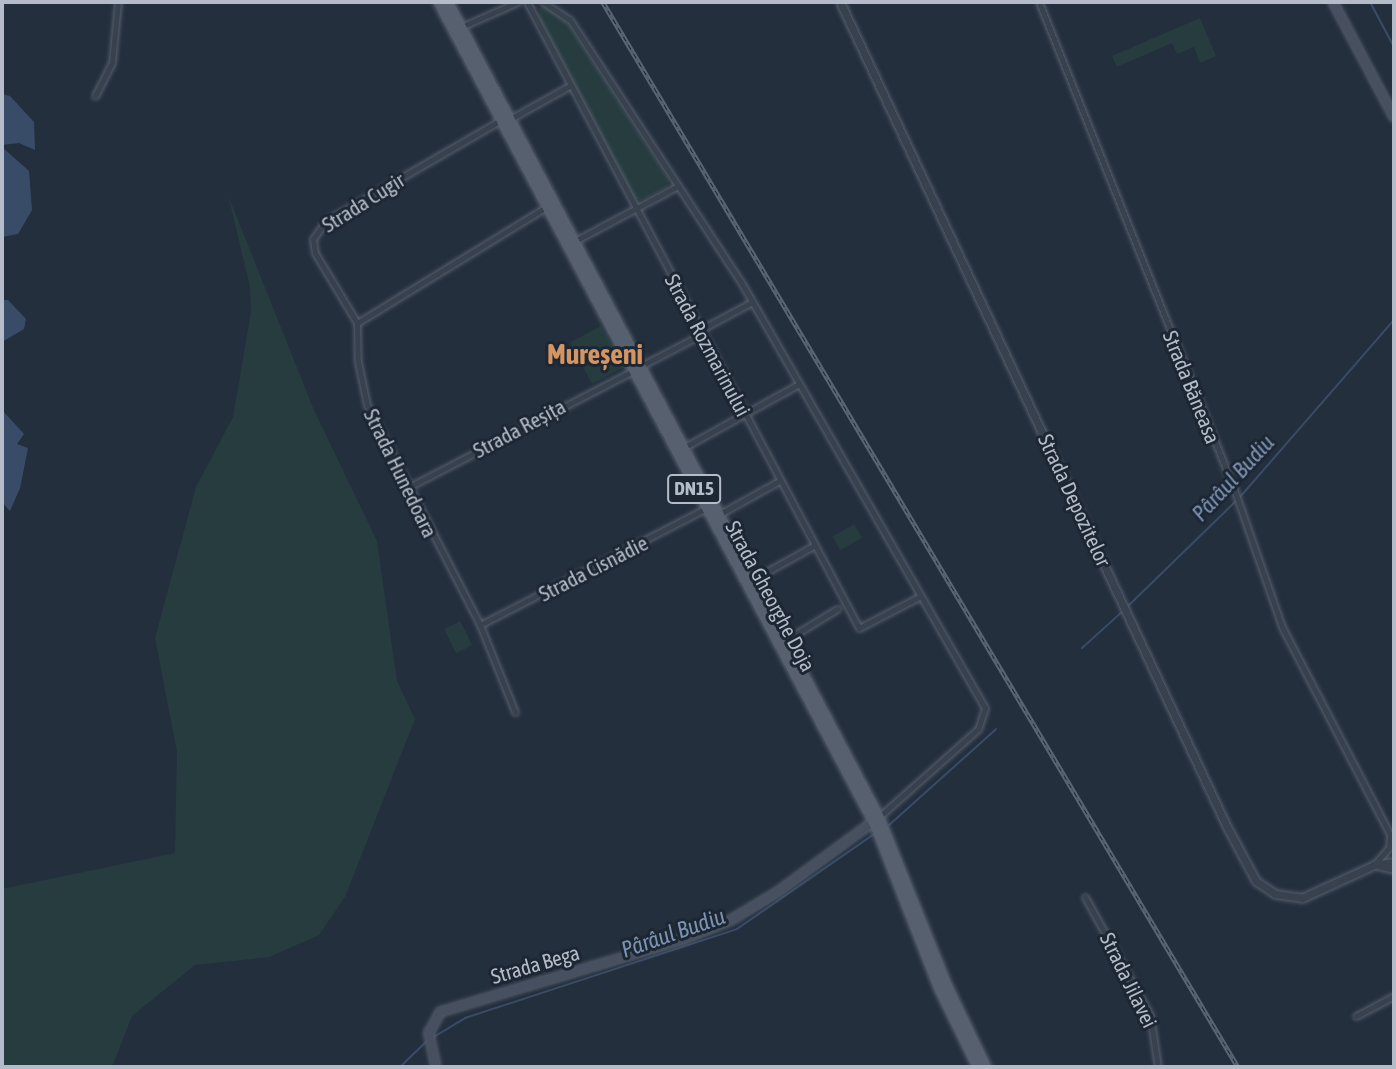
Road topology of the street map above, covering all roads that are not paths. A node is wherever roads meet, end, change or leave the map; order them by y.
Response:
1 (118, 2) edge
2 (438, 2) edge
3 (448, 2) edge
4 (518, 2) edge
5 (527, 2) edge
6 (543, 2) edge
7 (840, 2) edge
8 (1039, 2) edge
9 (1333, 2) edge
10 (461, 27) junction
11 (571, 85) junction
12 (95, 96) dead end
13 (1394, 117) edge
14 (505, 119) junction
15 (678, 186) junction
16 (551, 205) junction
17 (635, 209) junction
18 (575, 241) junction
19 (752, 302) junction
20 (357, 323) junction
21 (701, 332) junction
22 (636, 369) junction
23 (799, 384) junction
24 (745, 414) junction
25 (683, 448) junction
26 (779, 481) junction
27 (407, 488) junction
28 (705, 509) junction
29 (718, 515) junction
30 (813, 546) junction
31 (752, 580) junction
32 (919, 597) junction
33 (837, 609) dead end
34 (480, 625) junction
35 (781, 643) junction
36 (515, 712) dead end
37 (877, 821) junction
38 (1390, 833) junction
39 (883, 834) junction
40 (1394, 842) edge
41 (1394, 862) edge
42 (1374, 865) junction
43 (1394, 869) edge
44 (1085, 897) dead end
45 (1394, 996) edge
46 (1356, 1016) dead end
47 (436, 1067) edge
48 (977, 1067) edge
49 (986, 1067) edge
50 (1158, 1067) edge

1 - 12 street
2 - 14 main road, Strada Gheorghe Doja / DN15
3 - 10 main road, Strada Gheorghe Doja / DN15
4 - 10 street
5 - 11 street, Strada Rozmarinului
6 - 15 street
7 - 42 street, Strada Depozitelor
8 - 38 street, Strada Băneasa
9 - 13 main road
10 - 14 main road, Strada Gheorghe Doja / DN15
11 - 14 street
11 - 17 street, Strada Rozmarinului
14 - 16 main road, Strada Gheorghe Doja / DN15
14 - 20 street, Strada Cugir
15 - 17 street
15 - 19 street
16 - 18 main road, Strada Gheorghe Doja / DN15
16 - 20 street
16 - 22 main road, Strada Gheorghe Doja / DN15
17 - 18 street
17 - 21 street, Strada Rozmarinului
18 - 22 main road, Strada Gheorghe Doja / DN15
19 - 21 street, Strada Reșița
19 - 23 street
20 - 27 street, Strada Hunedoara
21 - 22 street, Strada Reșița
21 - 24 street, Strada Rozmarinului
22 - 25 main road, Strada Gheorghe Doja / DN15
22 - 27 street, Strada Reșița
22 - 28 main road, Strada Gheorghe Doja / DN15
23 - 24 street
23 - 32 street
24 - 25 street
24 - 26 street, Strada Rozmarinului
25 - 29 main road, Strada Gheorghe Doja / DN15
26 - 29 street
26 - 30 street, Strada Rozmarinului
27 - 34 street, Strada Hunedoara
28 - 34 street, Strada Cisnădie
28 - 35 main road, Strada Gheorghe Doja / DN15
29 - 31 main road, Strada Gheorghe Doja / DN15
30 - 31 street
30 - 32 street, Strada Rozmarinului
31 - 35 main road, Strada Gheorghe Doja / DN15
32 - 37 street
33 - 35 street
34 - 36 street, Strada Hunedoara
35 - 37 main road, Strada Gheorghe Doja / DN15
37 - 39 main road, Strada Gheorghe Doja / DN15
37 - 47 main road, Strada Bega
38 - 40 street, Strada Băneasa
38 - 42 street
39 - 48 main road, Strada Gheorghe Doja / DN15
39 - 49 main road, Strada Gheorghe Doja / DN15
41 - 42 street, Strada Depozitelor
42 - 43 street
44 - 50 street, Strada Jilavei
45 - 46 street

